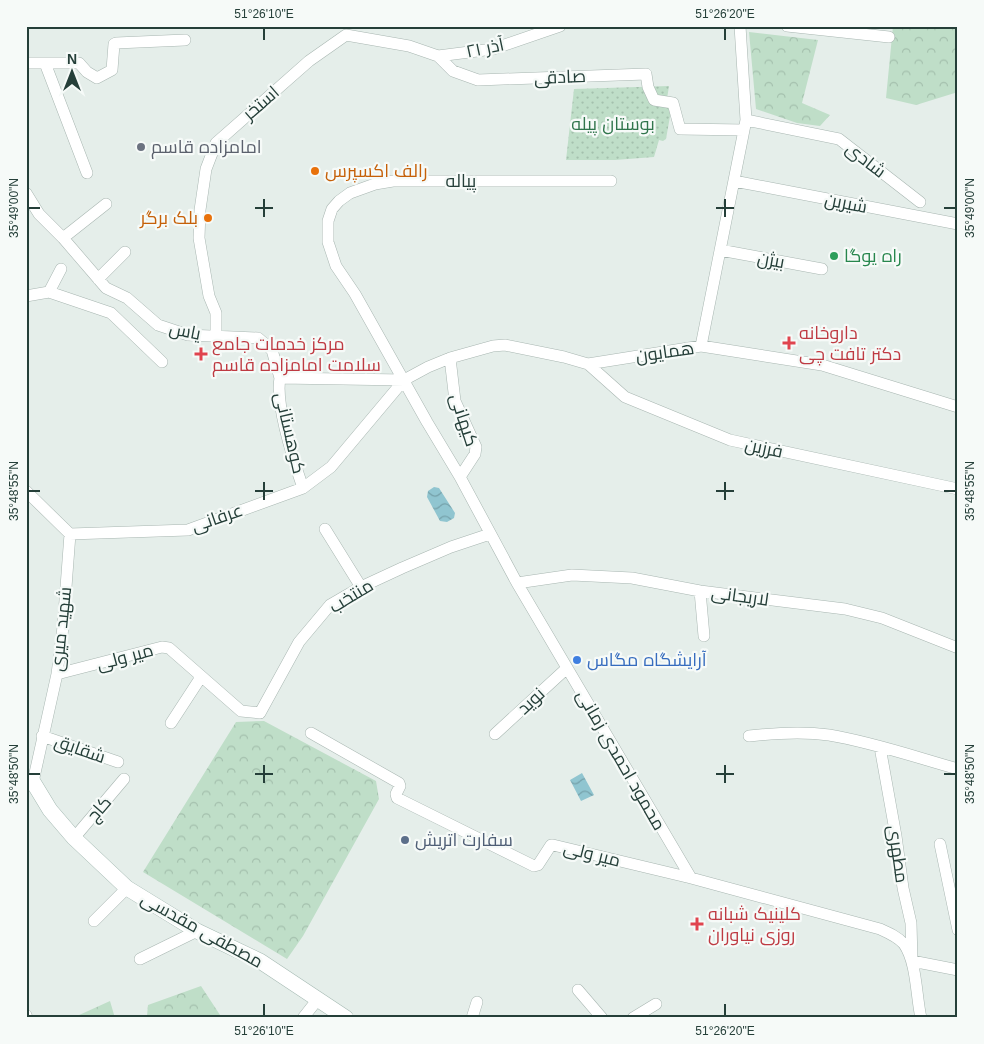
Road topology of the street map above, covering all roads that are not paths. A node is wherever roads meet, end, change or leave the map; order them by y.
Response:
1 (560, 26) edge
2 (740, 26) edge
3 (787, 26) edge
4 (346, 35) joint
5 (889, 37) dead end
6 (185, 40) dead end
7 (438, 56) junction
8 (26, 62) edge
9 (45, 63) junction
10 (745, 125) junction
11 (87, 173) dead end
12 (611, 181) dead end
13 (734, 181) junction
14 (26, 193) edge
15 (920, 202) dead end
16 (106, 204) dead end
17 (958, 224) edge
18 (63, 238) junction
19 (720, 250) junction
20 (124, 252) dead end
21 (61, 269) dead end
22 (822, 269) dead end
23 (98, 279) junction
24 (49, 292) junction
25 (26, 296) edge
26 (126, 298) junction
27 (111, 313) junction
28 (216, 336) junction
29 (700, 346) junction
30 (450, 358) junction
31 (162, 362) dead end
32 (588, 364) junction
33 (280, 378) junction
34 (404, 380) junction
35 (958, 407) edge
36 (460, 477) junction
37 (303, 488) junction
38 (958, 489) edge
39 (26, 491) edge
40 (325, 529) dead end
41 (70, 534) junction
42 (490, 534) junction
43 (517, 583) junction
44 (362, 587) junction
45 (700, 591) junction
46 (704, 636) dead end
47 (958, 648) edge
48 (567, 668) junction
49 (57, 674) junction
50 (200, 677) junction
51 (260, 713) joint
52 (171, 724) dead end
53 (311, 733) dead end
54 (495, 734) dead end
55 (42, 736) junction
56 (749, 736) dead end
57 (880, 747) junction
58 (118, 762) dead end
59 (958, 769) edge
60 (124, 779) dead end
61 (30, 784) edge
62 (74, 838) junction
63 (940, 844) dead end
64 (691, 878) junction
65 (127, 888) junction
66 (94, 921) dead end
67 (958, 930) edge
68 (197, 931) junction
69 (140, 959) dead end
70 (912, 960) junction
71 (958, 970) edge
72 (578, 990) dead end
73 (318, 999) junction
74 (477, 1002) dead end
75 (656, 1004) dead end
76 (303, 1018) edge
77 (346, 1018) edge
78 (472, 1018) edge
79 (602, 1018) edge
80 (633, 1018) edge
81 (921, 1018) edge

1 - 7 street, ۲۱ آذر
2 - 10 street
3 - 5 street
4 - 7 street, صادقی
4 - 28 street, استخر
6 - 9 street
7 - 10 street, صادقی
8 - 9 street
9 - 11 street
10 - 13 street
10 - 15 street, شادی
12 - 34 street, پیاله
13 - 17 street, شیرین
13 - 19 street
14 - 18 street, یاس
16 - 18 street
18 - 23 street, یاس
19 - 22 street, بیژن
19 - 29 street
20 - 23 street
21 - 24 street
23 - 26 street, یاس
24 - 25 street
24 - 27 street
26 - 27 street
26 - 28 street, یاس
27 - 31 street
28 - 33 street, یاس
29 - 32 street, همایون
29 - 35 street, همایون
30 - 32 street, همایون
30 - 34 street, همایون
30 - 36 street, کیهانی
32 - 38 street, فرزین
33 - 34 street
33 - 37 street, کوهستانی
34 - 36 street, محمود احمدی زمانی
34 - 37 street, عرفانی
36 - 42 street, محمود احمدی زمانی
37 - 41 street, عرفانی
39 - 41 street
40 - 44 street
41 - 49 street, شهید میری
42 - 43 street, محمود احمدی زمانی
42 - 44 street, منتخب
43 - 45 street, لاریجانی
43 - 48 street, محمود احمدی زمانی
44 - 51 street, منتخب
45 - 46 street
45 - 47 street, لاریجانی
48 - 54 street, نوید
48 - 64 street, محمود احمدی زمانی
49 - 50 street, میر ولی
49 - 55 street, شهید میری
50 - 51 street, میر ولی
50 - 52 street
53 - 64 street, میر ولی
55 - 58 street, شقایق
55 - 61 street, شهید میری
56 - 57 street
57 - 59 street
57 - 70 street, مطهری
60 - 62 street, کاج
61 - 62 main road, مصطفی مقدسی
62 - 65 main road, مصطفی مقدسی
63 - 67 street
64 - 70 street
65 - 66 street
65 - 68 main road, مصطفی مقدسی
68 - 69 street
68 - 73 main road, مصطفی مقدسی
70 - 71 street
70 - 81 street
72 - 79 street
73 - 76 street
73 - 77 main road, مصطفی مقدسی
74 - 78 street
75 - 80 street

